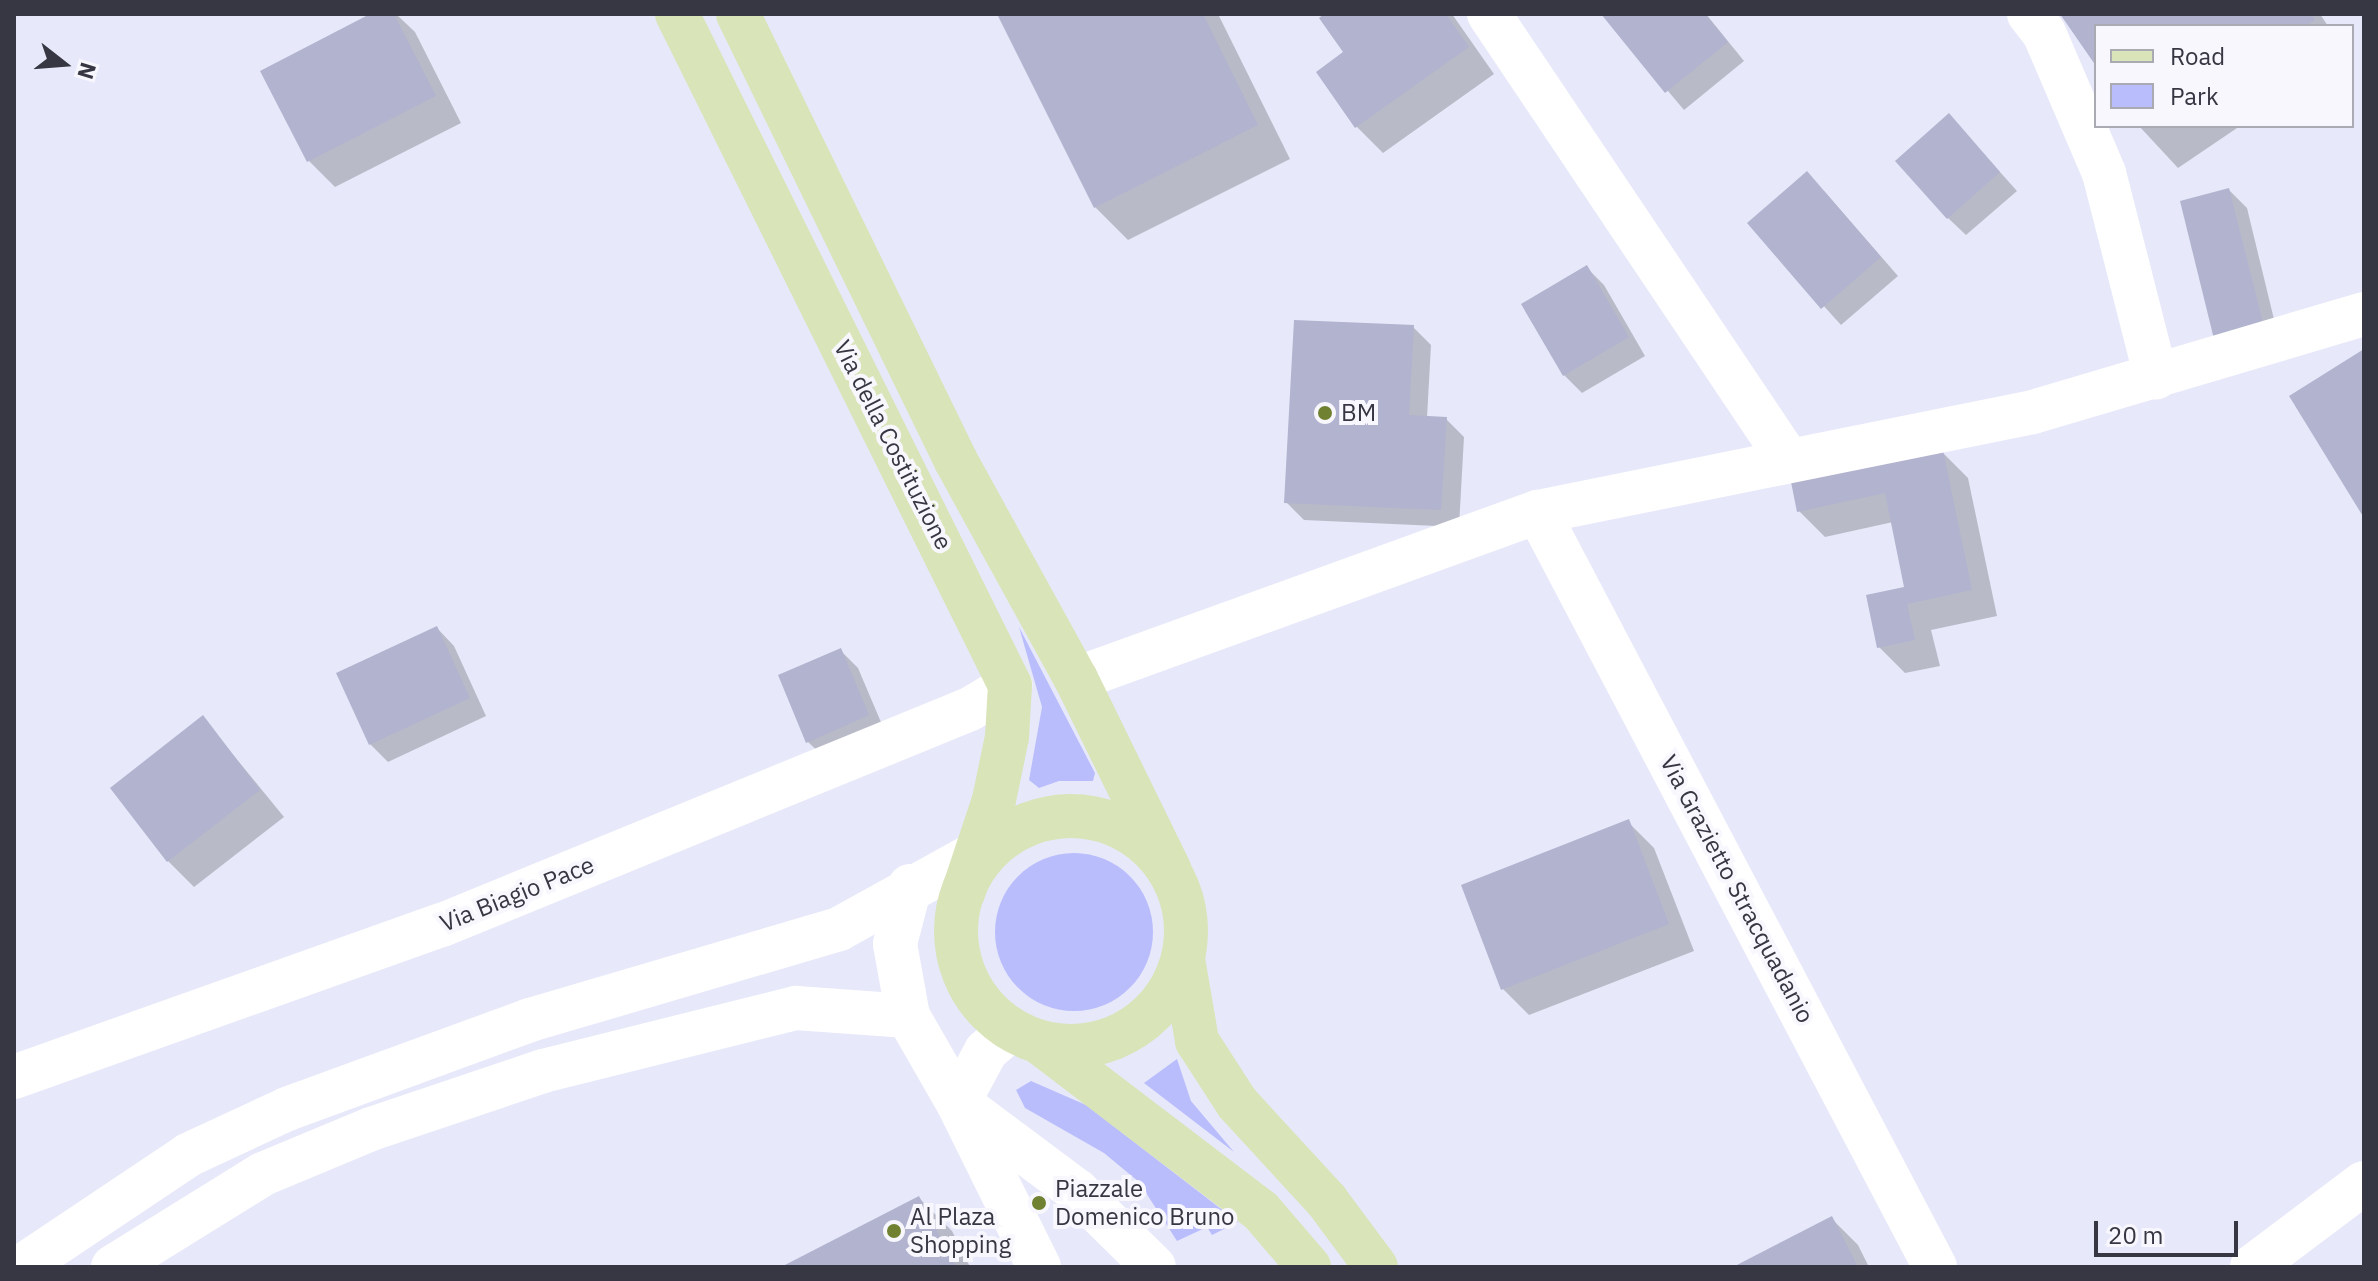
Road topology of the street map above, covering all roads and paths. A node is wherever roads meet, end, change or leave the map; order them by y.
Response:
1 (677, 14) edge
2 (738, 14) edge
3 (1489, 14) edge
4 (2029, 14) edge
5 (2364, 314) edge
6 (2156, 377) junction
7 (1789, 461) junction
8 (1538, 512) junction
9 (1076, 679) junction
10 (1010, 685) junction
11 (989, 845) junction
12 (1169, 869) junction
13 (910, 886) junction
14 (1183, 959) junction
15 (913, 1027) junction
16 (1012, 1040) junction
17 (14, 1077) edge
18 (958, 1103) junction
19 (2364, 1183) edge
20 (21, 1267) edge
21 (113, 1267) edge
22 (1039, 1267) edge
23 (1154, 1267) edge
24 (1309, 1267) edge
25 (1376, 1267) edge
26 (1935, 1267) edge
27 (2252, 1267) edge

1 - 10 main road, Via della Costituzione
2 - 9 main road, Via della Costituzione
3 - 7 street
4 - 6 street
5 - 6 street
6 - 7 street
7 - 8 street
8 - 9 street
8 - 26 street, Via Grazietto Stracquadanio
9 - 12 main road, Via della Costituzione
10 - 11 main road, Via della Costituzione
10 - 17 street, Via Biagio Pace
11 - 12 main road
11 - 13 street
11 - 16 main road, Via della Costituzione
12 - 14 main road
13 - 15 street
13 - 20 street
14 - 16 main road
14 - 25 main road
15 - 16 street
15 - 18 street
15 - 21 street
16 - 18 street
16 - 24 main road
18 - 22 street
18 - 23 street
19 - 27 street

